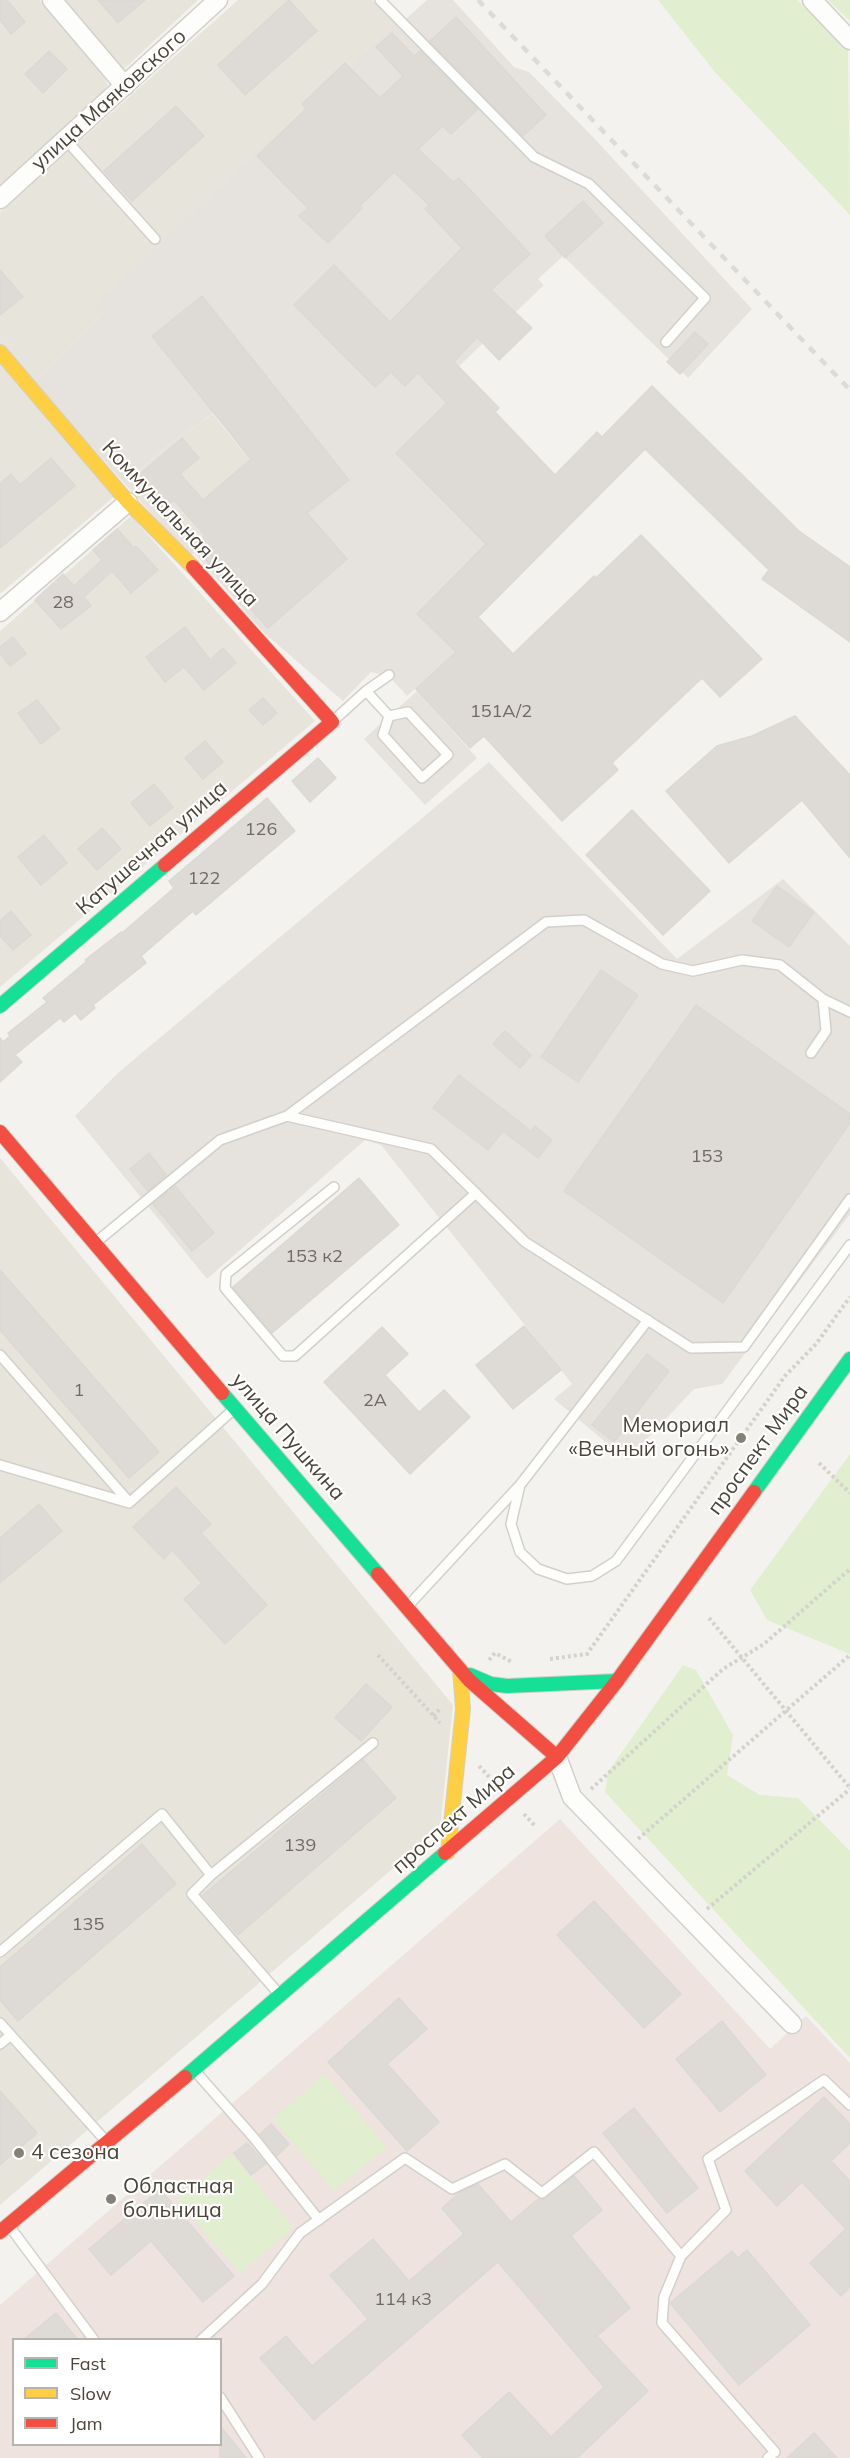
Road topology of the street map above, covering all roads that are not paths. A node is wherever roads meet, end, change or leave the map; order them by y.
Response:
1 (52, 0) edge
2 (218, 0) edge
3 (380, 0) edge
4 (812, 0) edge
5 (850, 40) edge
6 (125, 86) junction
7 (66, 140) junction
8 (0, 199) edge
9 (155, 239) dead end
10 (666, 342) dead end
11 (0, 352) edge
12 (128, 502) junction
13 (0, 612) edge
14 (389, 675) dead end
15 (366, 691) junction
16 (389, 716) junction
17 (332, 722) junction
18 (823, 999) junction
19 (0, 1006) edge
20 (850, 1012) edge
21 (811, 1053) dead end
22 (286, 1116) junction
23 (0, 1132) edge
24 (333, 1186) dead end
25 (476, 1193) junction
26 (850, 1199) edge
27 (94, 1244) junction
28 (850, 1245) edge
29 (648, 1320) junction
30 (0, 1355) edge
31 (850, 1359) edge
32 (235, 1409) junction
33 (0, 1465) edge
34 (520, 1485) junction
35 (129, 1503) junction
36 (407, 1608) junction
37 (460, 1669) junction
38 (617, 1681) junction
39 (373, 1743) dead end
40 (557, 1757) junction
41 (448, 1852) junction
42 (211, 1875) junction
43 (0, 1952) edge
44 (280, 1995) junction
45 (0, 2023) edge
46 (792, 2024) dead end
47 (10, 2036) junction
48 (0, 2044) edge
49 (194, 2069) junction
50 (850, 2106) edge
51 (108, 2143) junction
52 (319, 2220) junction
53 (4, 2228) edge
54 (681, 2256) junction
55 (92, 2338) edge
56 (203, 2338) edge
57 (222, 2400) edge
58 (259, 2458) edge
59 (768, 2458) edge

1 - 6 street
2 - 6 street, улица Маяковского
3 - 10 lane
4 - 5 street
6 - 7 street, улица Маяковского
7 - 8 street, улица Маяковского
7 - 9 lane
11 - 12 street, Коммунальная улица
12 - 13 street
12 - 17 street, Коммунальная улица
14 - 15 lane
15 - 16 lane
15 - 17 lane
16 - 16 lane
17 - 19 street, Катушечная улица
18 - 20 lane
18 - 21 lane
18 - 22 lane
22 - 25 lane
22 - 27 lane
23 - 27 street, улица Пушкина
24 - 25 lane
25 - 29 lane
26 - 29 lane
27 - 32 street, улица Пушкина
28 - 34 lane
29 - 34 lane
30 - 35 lane
31 - 38 street, проспект Мира
32 - 35 lane
32 - 36 street, улица Пушкина
33 - 35 lane
34 - 36 lane
36 - 37 street, улица Пушкина
37 - 38 street
37 - 40 street, улица Пушкина
37 - 41 street
38 - 40 street, проспект Мира
39 - 42 lane
40 - 41 street, проспект Мира
40 - 46 street
41 - 44 street, проспект Мира
42 - 43 lane
42 - 44 lane
44 - 49 street, проспект Мира
45 - 47 lane
47 - 48 lane
47 - 51 lane
49 - 51 street, проспект Мира
49 - 52 lane
50 - 54 lane
51 - 53 street, проспект Мира
52 - 54 lane
52 - 56 lane
53 - 55 lane
54 - 59 lane
57 - 58 lane

